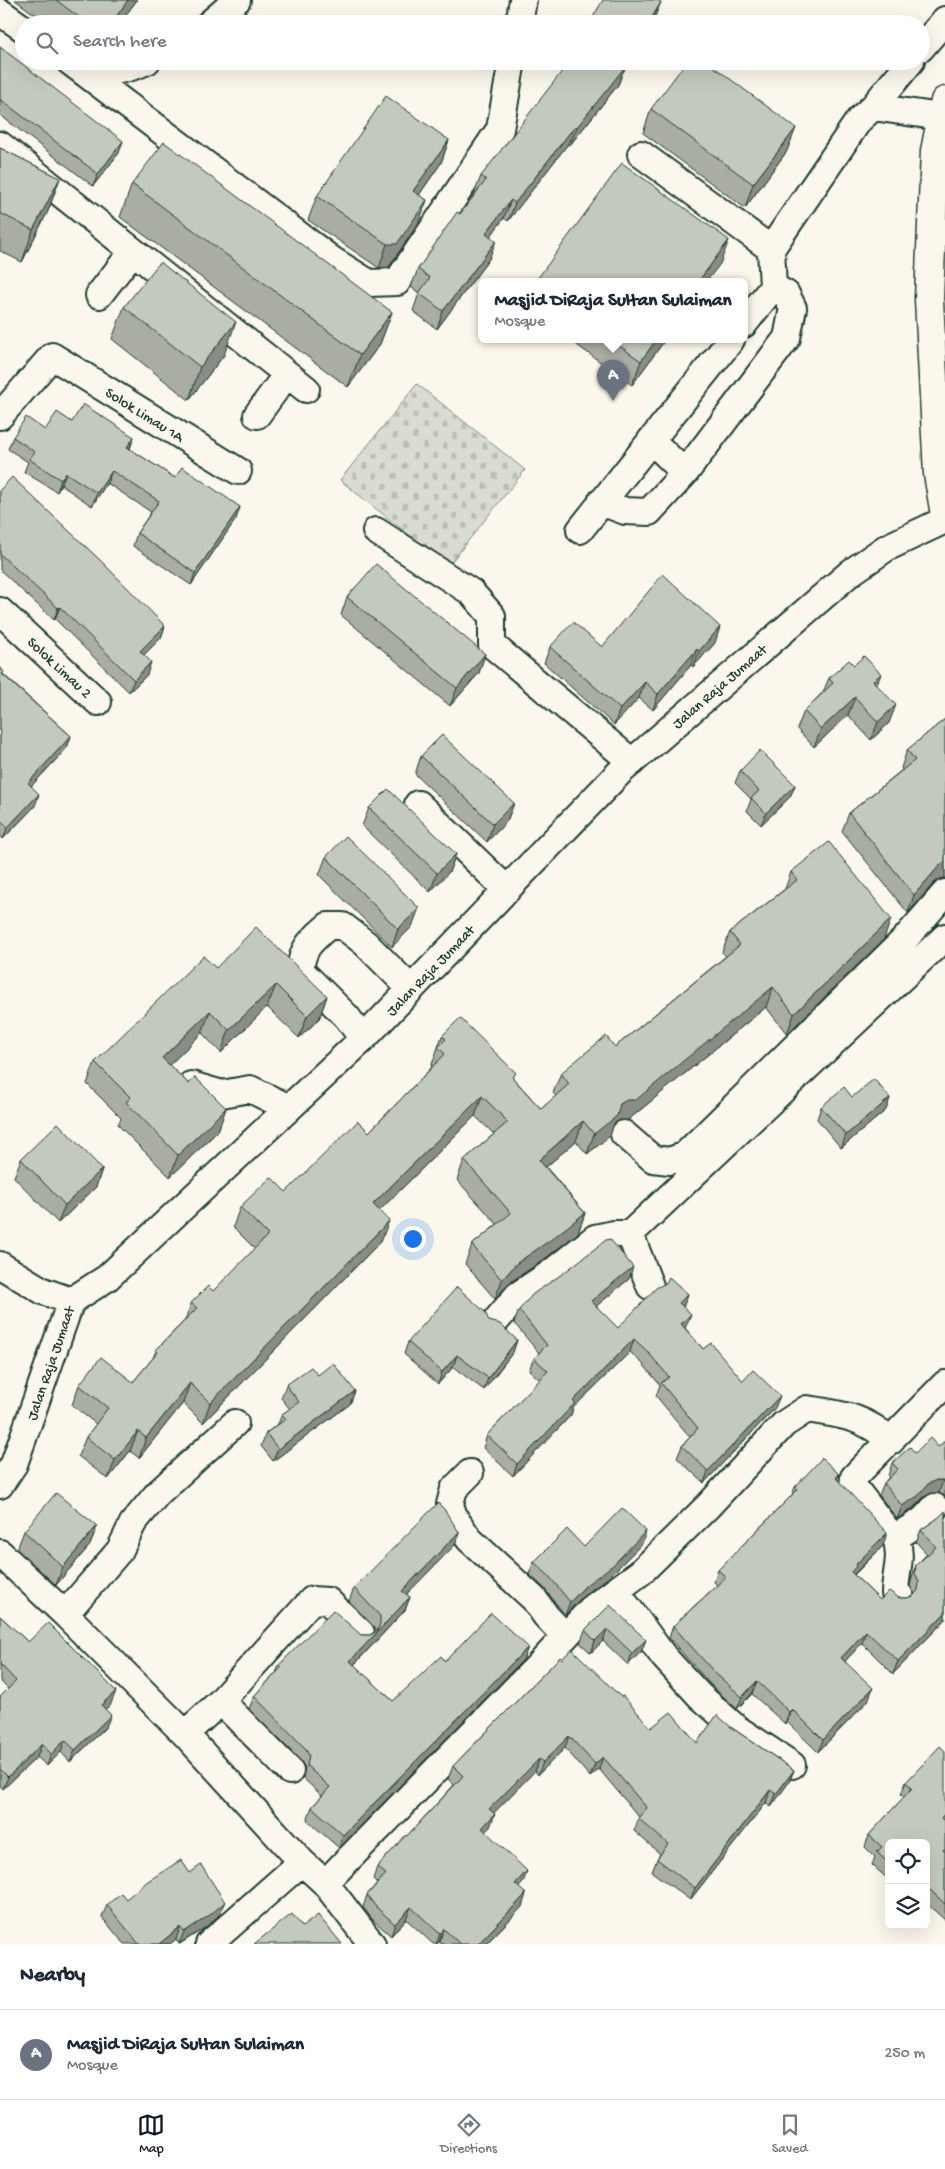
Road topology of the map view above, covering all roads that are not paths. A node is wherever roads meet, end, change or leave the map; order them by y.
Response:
1 (523, 0) edge
2 (231, 2) edge
3 (0, 12) edge
4 (218, 15) edge
5 (520, 15) edge
6 (945, 20) edge
7 (15, 23) edge
8 (930, 38) edge
9 (81, 70) edge
10 (95, 70) edge
11 (122, 70) edge
12 (510, 70) edge
13 (904, 70) edge
14 (873, 107) junction
15 (943, 109) edge
16 (0, 145) edge
17 (641, 154) dead end
18 (771, 249) junction
19 (133, 251) junction
20 (774, 287) junction
21 (99, 295) dead end
22 (748, 319) edge
23 (729, 343) edge
24 (257, 414) dead end
25 (0, 416) edge
26 (652, 440) junction
27 (238, 471) dead end
28 (686, 472) junction
29 (601, 502) junction
30 (945, 515) edge
31 (945, 520) edge
32 (580, 530) dead end
33 (376, 531) dead end
34 (0, 611) edge
35 (98, 702) dead end
36 (632, 762) junction
37 (418, 804) dead end
38 (507, 890) junction
39 (945, 893) edge
40 (945, 937) edge
41 (411, 989) junction
42 (363, 1039) junction
43 (191, 1085) edge
44 (290, 1108) junction
45 (624, 1134) dead end
46 (630, 1234) junction
47 (0, 1265) edge
48 (650, 1286) dead end
49 (71, 1301) junction
50 (495, 1322) edge
51 (945, 1384) edge
52 (235, 1424) dead end
53 (891, 1441) junction
54 (470, 1473) dead end
55 (0, 1485) edge
56 (935, 1507) dead end
57 (896, 1537) junction
58 (0, 1553) edge
59 (616, 1591) junction
60 (900, 1596) edge
61 (71, 1604) junction
62 (361, 1633) edge
63 (565, 1636) junction
64 (202, 1718) junction
65 (792, 1765) dead end
66 (290, 1771) dead end
67 (302, 1862) junction
68 (325, 1883) junction
69 (209, 1944) edge
70 (372, 1944) edge

1 - 5 street
2 - 4 street
3 - 7 street
6 - 8 street
9 - 12 street
10 - 11 street
13 - 14 street
14 - 15 street
14 - 18 street
15 - 30 main road
16 - 19 street
17 - 18 street
18 - 20 street
19 - 21 street
19 - 24 street
20 - 22 street
20 - 28 street
23 - 26 street
25 - 27 street, Solok Limau 1A
26 - 28 street
26 - 29 street
28 - 29 street
29 - 32 street
31 - 36 street, Jalan Raja Jumaat
33 - 36 street
34 - 35 street, Solok Limau 2
36 - 38 street, Jalan Raja Jumaat
37 - 38 street
38 - 41 street, Jalan Raja Jumaat
39 - 45 street
40 - 46 street
41 - 42 street, Jalan Raja Jumaat
41 - 42 street
42 - 44 street, Jalan Raja Jumaat
43 - 44 street
44 - 49 street, Jalan Raja Jumaat
46 - 48 street
46 - 50 street
47 - 49 street
49 - 55 street, Jalan Raja Jumaat
51 - 53 street
52 - 61 street
53 - 57 street
53 - 59 street
54 - 63 street
56 - 57 street
57 - 60 street
58 - 61 street
59 - 63 street
59 - 65 street
61 - 64 street
62 - 64 street
63 - 68 street
64 - 66 street
64 - 67 street
67 - 68 street
67 - 69 street
68 - 70 street

